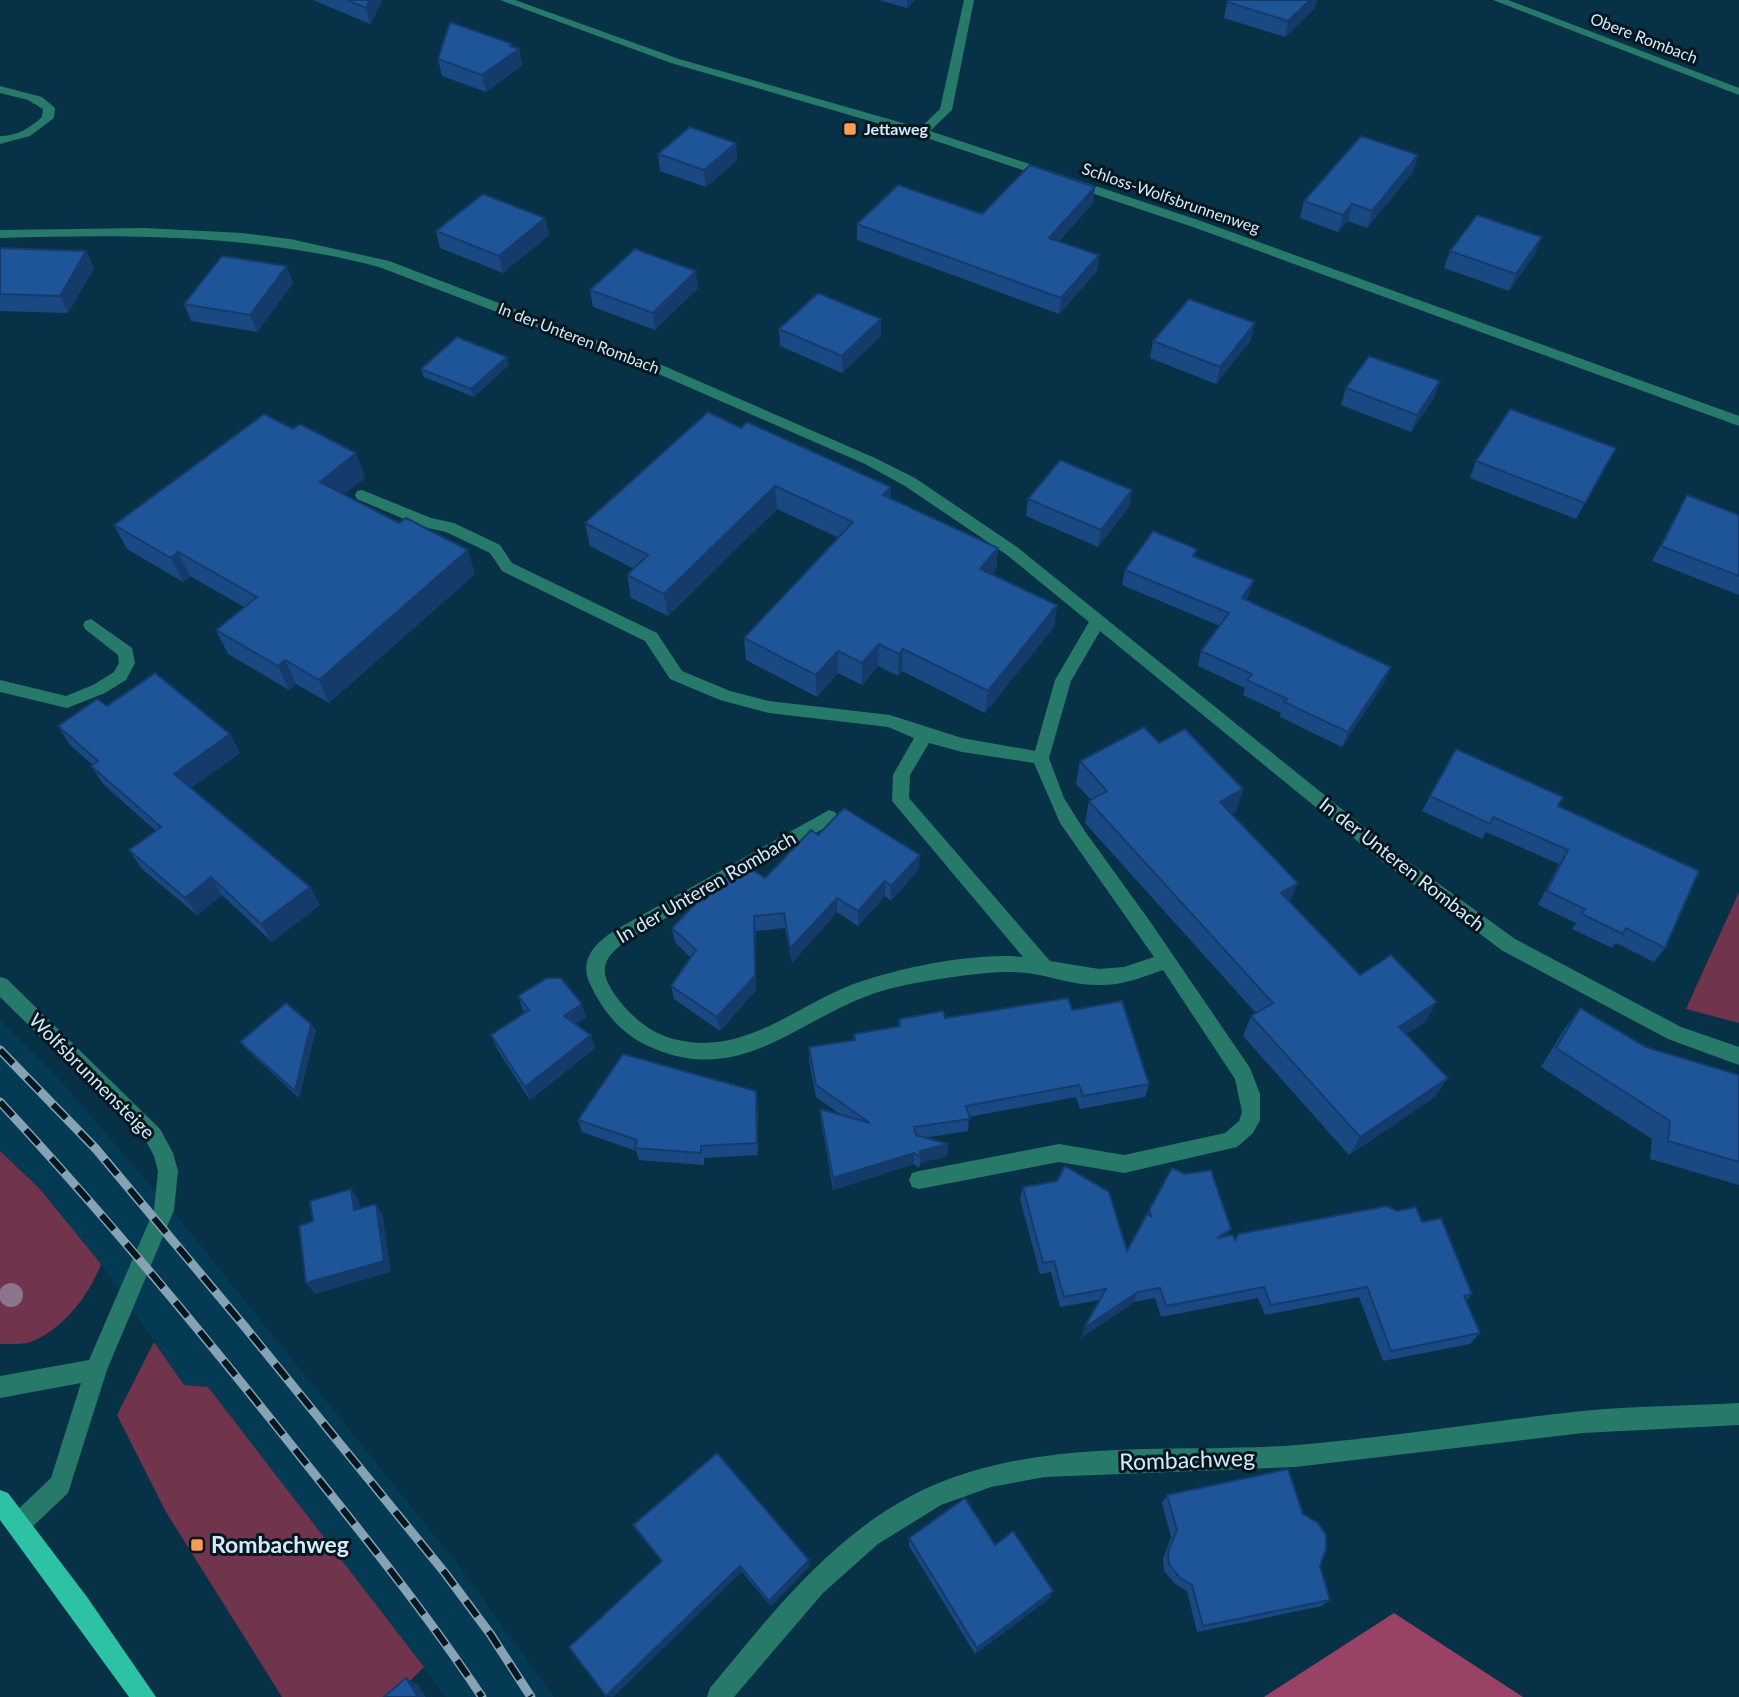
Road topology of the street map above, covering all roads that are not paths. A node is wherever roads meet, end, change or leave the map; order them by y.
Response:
1 (505, 0) edge
2 (969, 0) edge
3 (1498, 0) edge
4 (0, 89) edge
5 (1739, 92) edge
6 (922, 132) junction
7 (0, 140) edge
8 (0, 234) edge
9 (1739, 421) edge
10 (362, 495) dead end
11 (1097, 621) junction
12 (91, 625) dead end
13 (0, 686) edge
14 (925, 735) junction
15 (1041, 758) junction
16 (829, 817) dead end
17 (1166, 961) junction
18 (1044, 968) junction
19 (0, 985) edge
20 (1739, 1056) edge
21 (919, 1180) edge
22 (96, 1370) junction
23 (0, 1387) edge
24 (1739, 1414) edge
25 (0, 1501) edge
26 (19, 1524) junction
27 (144, 1697) edge
28 (719, 1697) edge

1 - 6 street, Schloss-Wolfsbrunnenweg
2 - 6 street
3 - 5 street, Obere Rombach
4 - 7 street
6 - 9 street, Schloss-Wolfsbrunnenweg
8 - 11 street, In der Unteren Rombach
10 - 14 street
11 - 15 street
11 - 20 street, In der Unteren Rombach
12 - 13 street
14 - 15 street
14 - 18 street
15 - 17 street
16 - 18 street, In der Unteren Rombach
17 - 18 street, In der Unteren Rombach
17 - 21 street
19 - 22 street, Wolfsbrunnensteige
22 - 23 street
22 - 26 street, Wolfsbrunnensteige
24 - 28 street, Rombachweg
25 - 26 main road
26 - 27 main road

